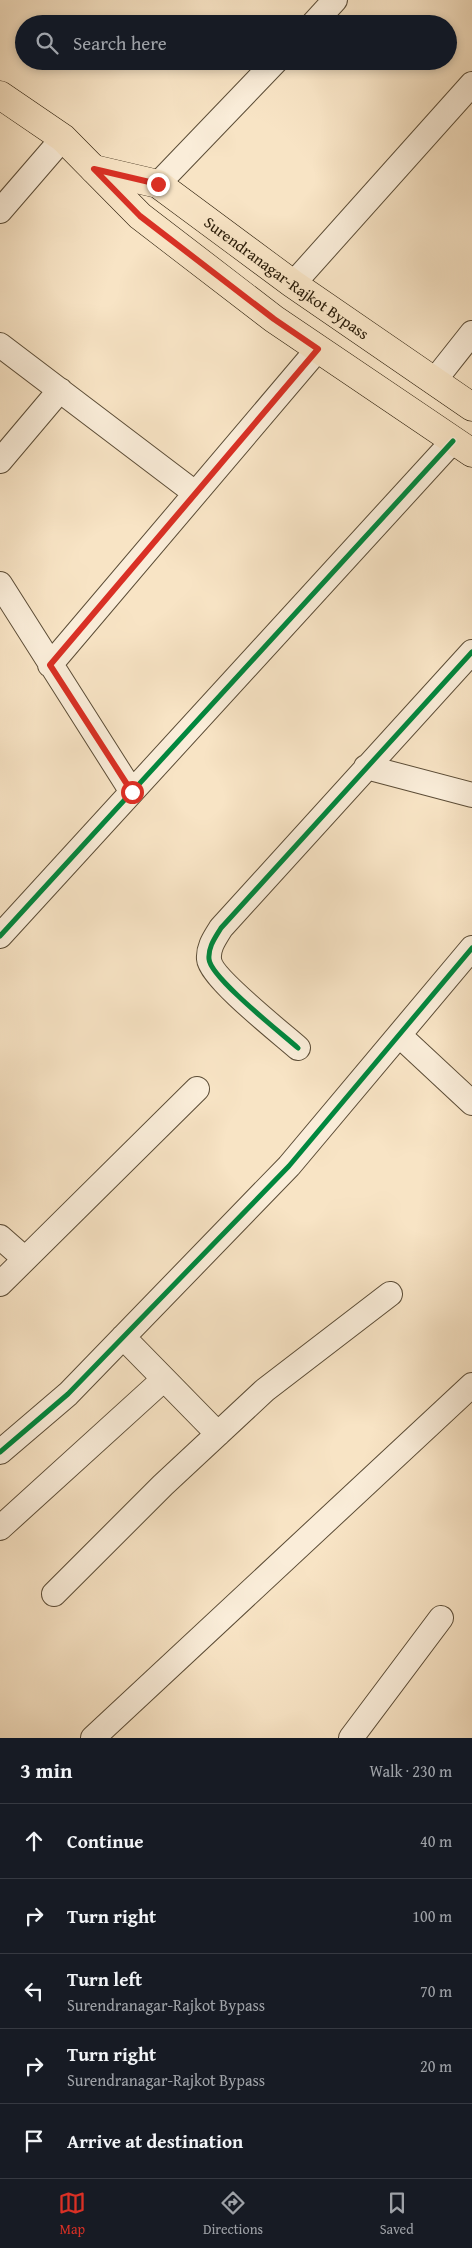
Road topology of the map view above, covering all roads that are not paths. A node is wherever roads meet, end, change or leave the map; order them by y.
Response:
1 (336, 0) edge
2 (322, 15) edge
3 (267, 70) edge
4 (472, 84) edge
5 (0, 95) edge
6 (63, 138) junction
7 (94, 169) junction
8 (158, 184) junction
9 (0, 211) edge
10 (293, 284) junction
11 (472, 333) edge
12 (0, 345) edge
13 (318, 349) junction
14 (434, 381) junction
15 (60, 390) junction
16 (472, 407) edge
17 (463, 447) edge
18 (0, 461) edge
19 (196, 493) junction
20 (0, 584) edge
21 (472, 652) edge
22 (50, 665) junction
23 (366, 767) junction
24 (132, 792) junction
25 (472, 795) edge
26 (0, 936) edge
27 (472, 948) edge
28 (399, 1035) junction
29 (298, 1048) dead end
30 (197, 1089) dead end
31 (472, 1102) edge
32 (0, 1237) edge
33 (25, 1259) junction
34 (0, 1284) edge
35 (390, 1294) dead end
36 (123, 1337) junction
37 (164, 1379) junction
38 (472, 1385) edge
39 (218, 1434) junction
40 (0, 1452) edge
41 (0, 1528) edge
42 (54, 1594) dead end
43 (441, 1618) dead end
44 (93, 1738) edge
45 (351, 1738) edge

1 - 2 street
3 - 8 street
4 - 10 street
5 - 6 main road
6 - 7 main road
6 - 9 street
7 - 8 main road, Surendranagar-Rajkot Bypass
7 - 13 main road
8 - 10 main road, Surendranagar-Rajkot Bypass
10 - 14 main road, Surendranagar-Rajkot Bypass
11 - 14 street
12 - 15 street
13 - 17 main road
13 - 19 street
14 - 16 main road, Surendranagar-Rajkot Bypass
15 - 18 street
15 - 19 street
17 - 24 street
19 - 22 street
20 - 22 street
21 - 23 street
22 - 24 street
23 - 25 street
23 - 29 street
24 - 26 street
27 - 28 street
28 - 31 street
28 - 36 street
30 - 33 street
32 - 33 street
33 - 34 street
35 - 39 street
36 - 37 street
36 - 40 street
37 - 39 street
37 - 41 street
38 - 44 street
39 - 42 street
43 - 45 street

